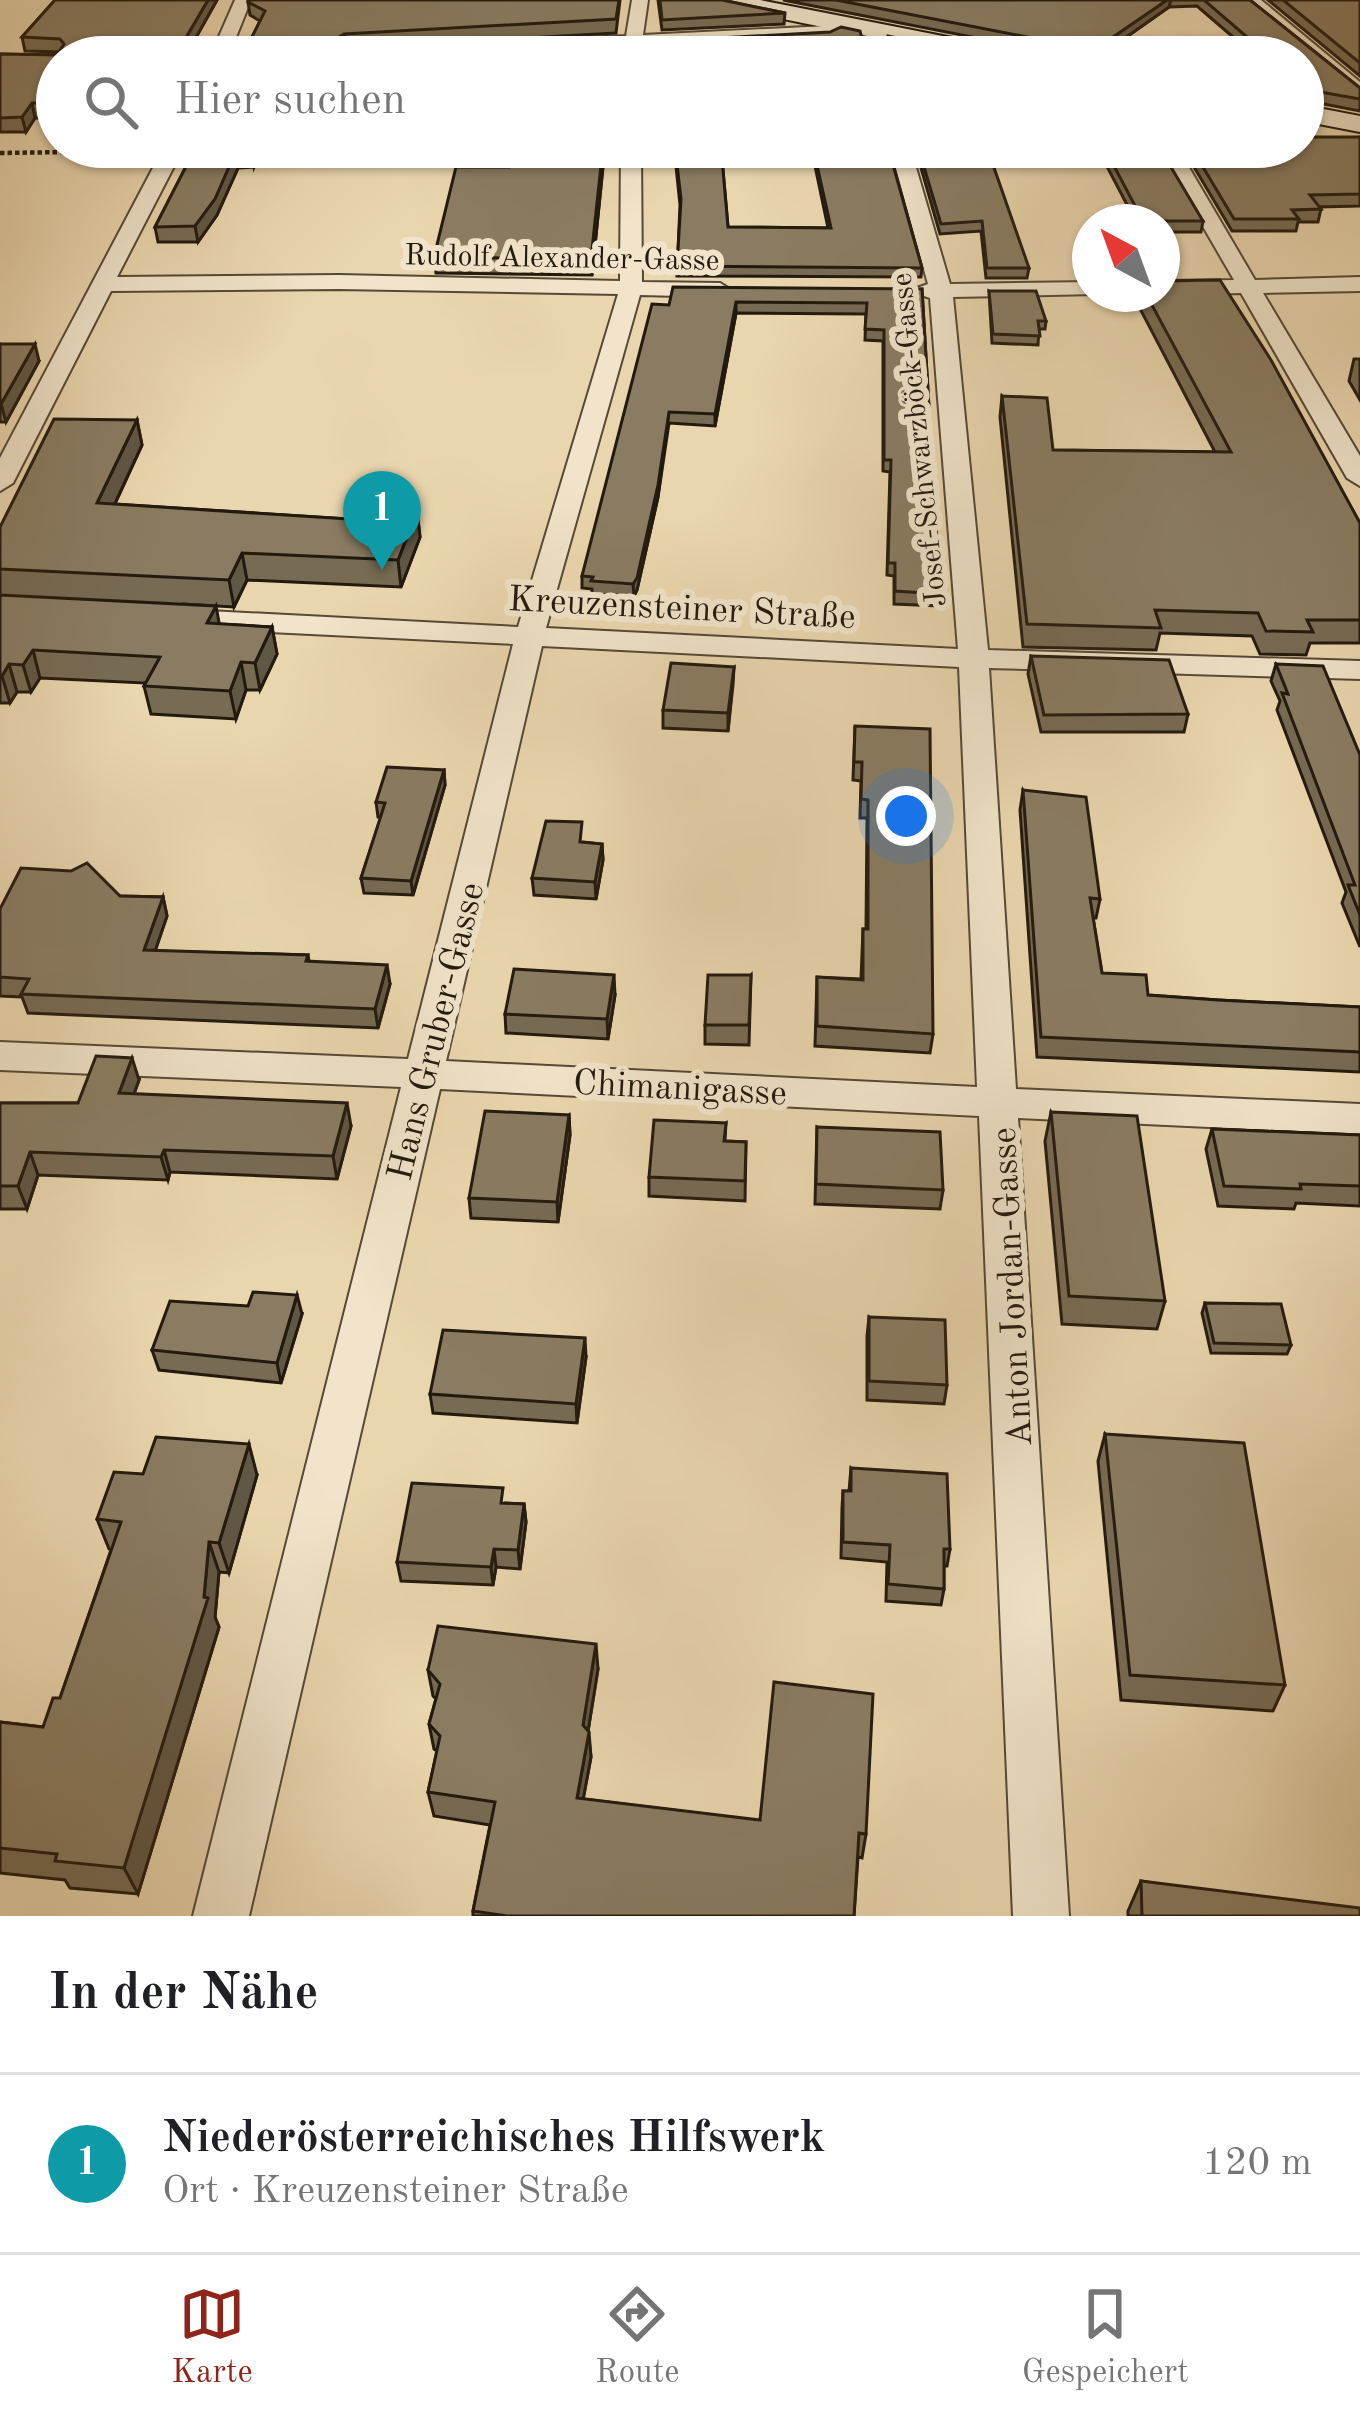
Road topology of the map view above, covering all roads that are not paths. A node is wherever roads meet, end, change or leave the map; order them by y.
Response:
1 (243, 0) edge
2 (640, 0) edge
3 (724, 0) edge
4 (1273, 0) edge
5 (1251, 1) edge
6 (843, 25) junction
7 (888, 33) junction
8 (228, 36) edge
9 (633, 36) edge
10 (782, 36) edge
11 (883, 36) edge
12 (903, 36) edge
13 (1293, 36) edge
14 (1324, 61) edge
15 (1360, 91) edge
16 (1324, 117) edge
17 (1360, 124) edge
18 (164, 168) edge
19 (631, 168) edge
20 (906, 168) edge
21 (1180, 168) edge
22 (106, 284) junction
23 (1360, 284) edge
24 (1250, 286) junction
25 (1180, 288) edge
26 (631, 289) junction
27 (1072, 289) edge
28 (751, 290) edge
29 (894, 291) edge
30 (941, 291) junction
31 (1360, 478) edge
32 (0, 483) edge
33 (138, 616) edge
34 (529, 638) junction
35 (974, 659) junction
36 (1360, 670) edge
37 (0, 1056) edge
38 (424, 1071) junction
39 (1001, 1104) junction
40 (1360, 1119) edge
41 (221, 1916) edge
42 (1041, 1916) edge

1 - 8 street
2 - 9 street
3 - 6 main road
4 - 5 street
5 - 13 street
6 - 7 main road
6 - 10 street
7 - 11 street
7 - 12 main road
14 - 15 street
16 - 17 main road
18 - 22 street
19 - 26 street, Hans Gruber-Gasse
20 - 30 street, Josef-Schwarzböck-Gasse
21 - 24 street
22 - 26 street, Rudolf Alexander-Gasse
22 - 32 street
23 - 24 street
24 - 25 street
24 - 31 street
26 - 28 street, Rudolf Alexander-Gasse
26 - 34 street, Hans Gruber-Gasse
27 - 30 street
29 - 30 street
30 - 35 street, Josef-Schwarzböck-Gasse
33 - 34 street, Kreuzensteiner Straße
34 - 35 street, Kreuzensteiner Straße
34 - 38 street, Hans Gruber-Gasse
35 - 36 street, Kreuzensteiner Straße
35 - 39 street, Anton Jordan-Gasse
37 - 38 street, Chimanigasse
38 - 39 street, Chimanigasse
38 - 41 street, Hans Gruber-Gasse
39 - 40 street, Chimanigasse
39 - 42 street, Anton Jordan-Gasse

